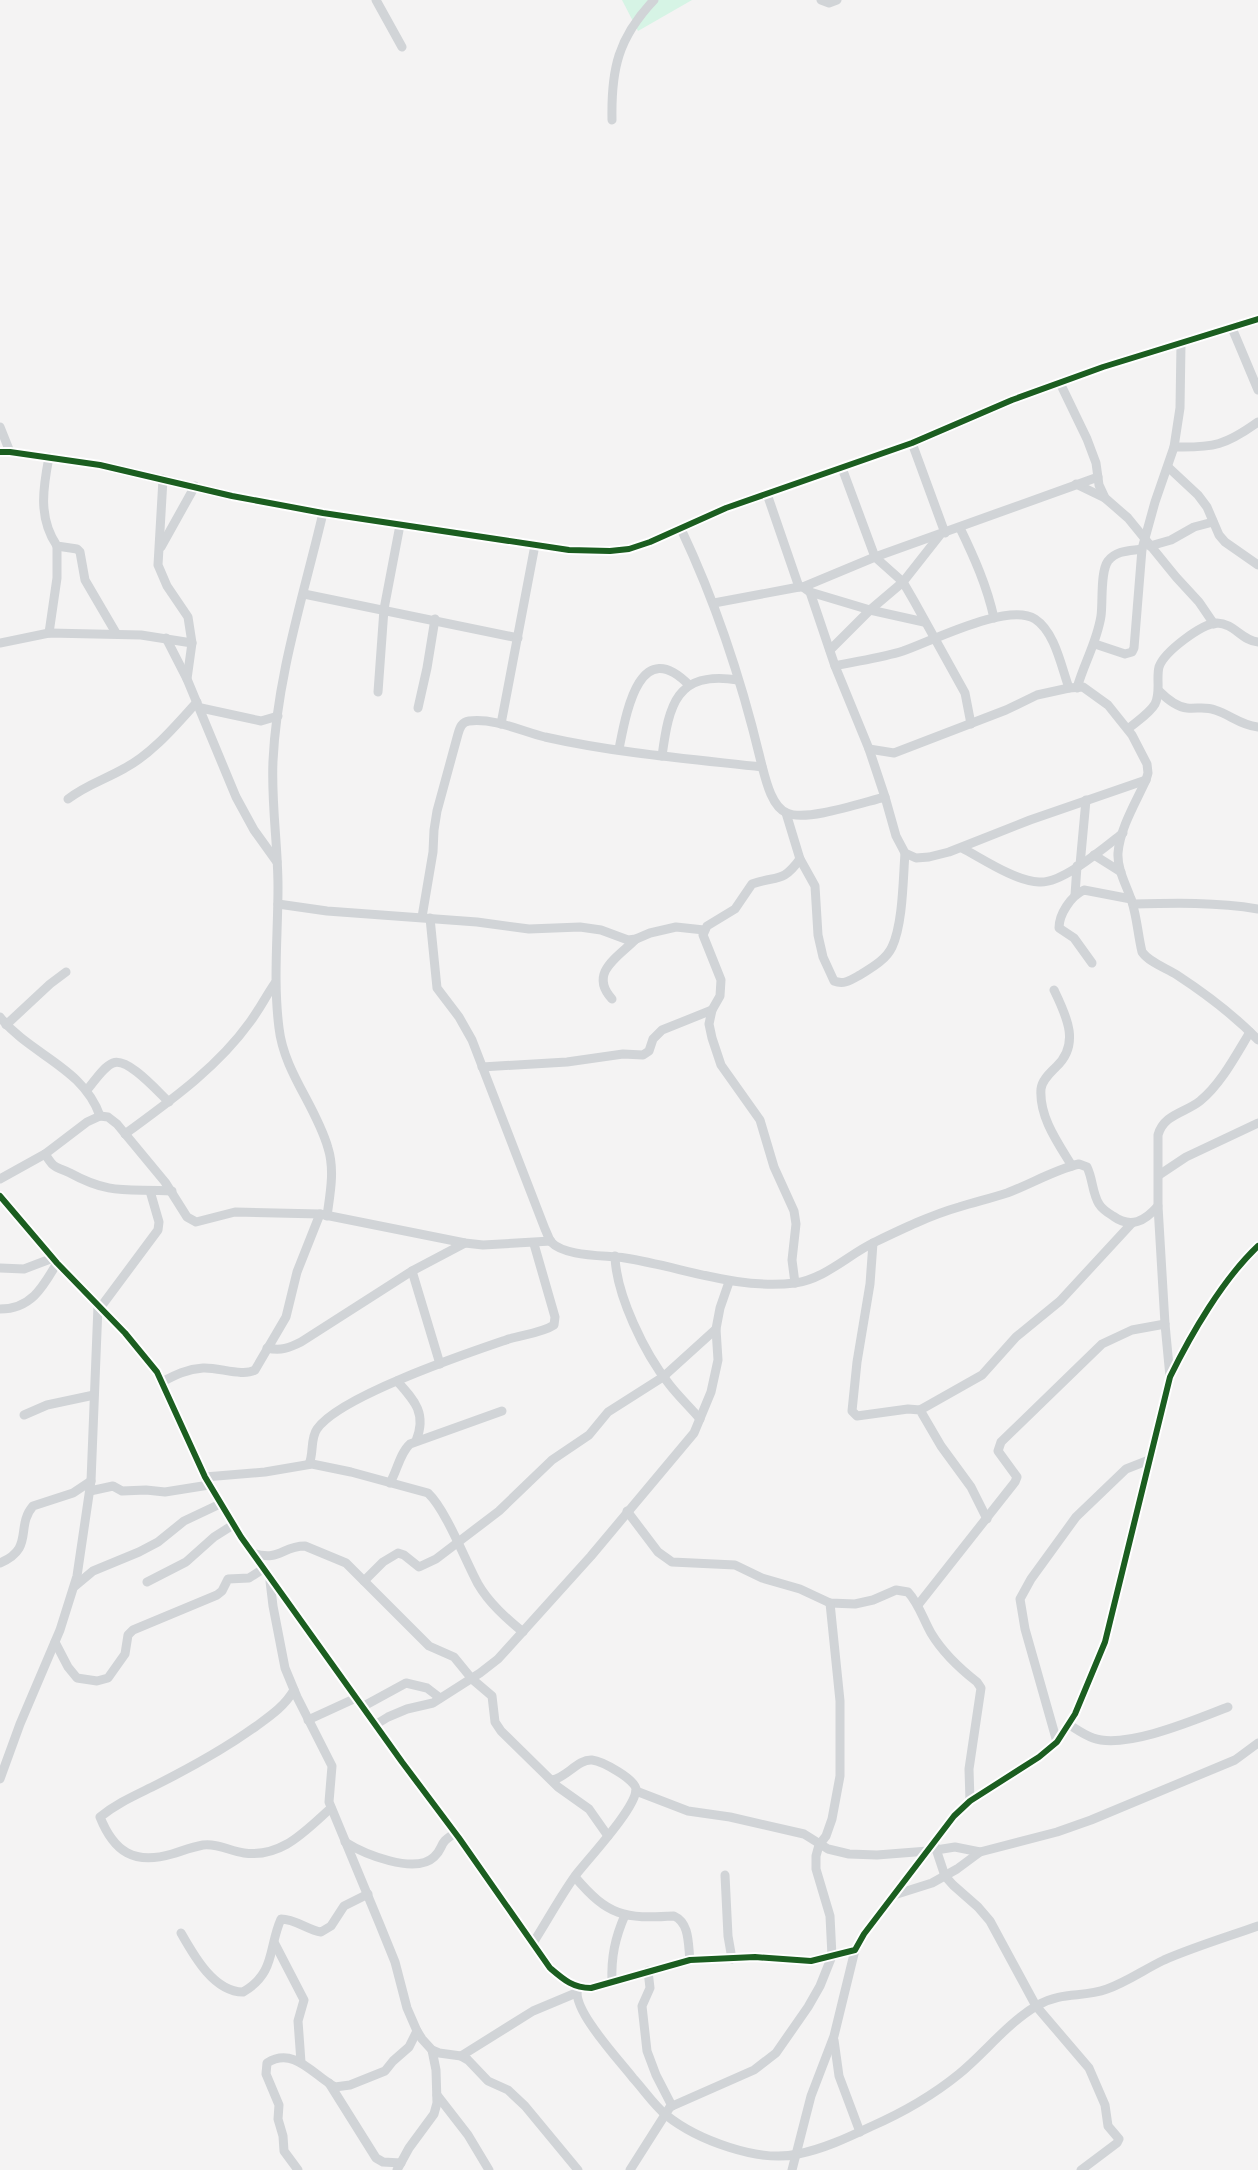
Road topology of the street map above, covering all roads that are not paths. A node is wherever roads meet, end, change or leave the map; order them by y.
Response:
1 (376, 0) edge
2 (654, 0) edge
3 (821, 0) edge
4 (837, 0) edge
5 (402, 47) dead end
6 (612, 120) dead end
7 (1256, 321) edge
8 (1232, 328) junction
9 (1181, 344) junction
10 (1060, 383) junction
11 (1258, 390) edge
12 (1258, 422) edge
13 (0, 427) edge
14 (912, 443) junction
15 (1174, 447) junction
16 (5, 452) edge
17 (49, 457) junction
18 (1168, 467) junction
19 (842, 468) junction
20 (1098, 477) junction
21 (163, 479) junction
22 (1076, 484) junction
23 (195, 486) junction
24 (767, 494) junction
25 (1105, 498) junction
26 (323, 513) junction
27 (1213, 522) junction
28 (400, 525) junction
29 (960, 528) junction
30 (681, 529) junction
31 (942, 534) junction
32 (535, 545) junction
33 (1146, 545) junction
34 (57, 546) junction
35 (160, 549) junction
36 (875, 556) junction
37 (1258, 565) edge
38 (903, 582) junction
39 (804, 589) junction
40 (304, 594) junction
41 (714, 603) junction
42 (384, 609) junction
43 (870, 610) junction
44 (994, 618) junction
45 (435, 619) junction
46 (924, 622) junction
47 (1214, 624) junction
48 (49, 633) junction
49 (116, 633) junction
50 (166, 638) junction
51 (518, 638) junction
52 (934, 638) junction
53 (1258, 642) edge
54 (0, 643) edge
55 (192, 643) junction
56 (1095, 644) junction
57 (830, 650) junction
58 (835, 666) junction
59 (187, 679) junction
60 (738, 680) junction
61 (689, 685) junction
62 (1073, 688) junction
63 (1159, 691) junction
64 (378, 692) dead end
65 (199, 705) junction
66 (418, 708) dead end
67 (278, 716) junction
68 (261, 720) junction
69 (501, 724) junction
70 (971, 724) junction
71 (1258, 727) edge
72 (1128, 729) junction
73 (276, 736) junction
74 (619, 749) junction
75 (869, 749) junction
76 (662, 756) junction
77 (762, 767) junction
78 (1146, 780) junction
79 (885, 797) junction
80 (68, 799) dead end
81 (1086, 800) junction
82 (786, 813) junction
83 (1123, 832) junction
84 (962, 848) junction
85 (904, 854) junction
86 (1094, 855) junction
87 (800, 860) junction
88 (278, 864) junction
89 (1078, 866) junction
90 (1121, 872) junction
91 (1075, 895) junction
92 (1132, 901) junction
93 (278, 904) junction
94 (1258, 909) edge
95 (426, 918) junction
96 (704, 930) junction
97 (636, 939) junction
98 (1092, 963) dead end
99 (66, 972) dead end
100 (275, 982) junction
101 (1054, 990) dead end
102 (612, 999) dead end
103 (712, 1010) junction
104 (3, 1021) edge
105 (1251, 1032) junction
106 (1258, 1040) edge
107 (482, 1067) junction
108 (87, 1090) junction
109 (169, 1102) junction
110 (100, 1116) junction
111 (1258, 1123) edge
112 (125, 1134) junction
113 (45, 1154) junction
114 (1072, 1166) junction
115 (1158, 1175) junction
116 (0, 1179) edge
117 (150, 1191) junction
118 (172, 1191) junction
119 (0, 1198) edge
120 (1158, 1206) junction
121 (324, 1215) junction
122 (1132, 1223) junction
123 (551, 1241) junction
124 (465, 1243) junction
125 (873, 1243) junction
126 (534, 1244) junction
127 (1258, 1246) edge
128 (615, 1256) junction
129 (55, 1260) junction
130 (0, 1268) edge
131 (412, 1271) junction
132 (729, 1282) junction
133 (795, 1283) junction
134 (99, 1307) junction
135 (0, 1309) edge
136 (1165, 1324) junction
137 (716, 1329) junction
138 (267, 1348) junction
139 (440, 1364) junction
140 (663, 1377) junction
141 (1170, 1377) junction
142 (397, 1381) junction
143 (162, 1382) junction
144 (94, 1395) junction
145 (707, 1402) junction
146 (688, 1404) junction
147 (920, 1410) junction
148 (502, 1411) dead end
149 (24, 1415) dead end
150 (700, 1419) junction
151 (416, 1441) junction
152 (1149, 1460) junction
153 (309, 1464) junction
154 (207, 1481) junction
155 (390, 1483) junction
156 (90, 1486) junction
157 (220, 1504) junction
158 (627, 1511) junction
159 (987, 1519) junction
160 (233, 1525) junction
161 (457, 1543) junction
162 (252, 1553) junction
163 (0, 1563) edge
164 (263, 1569) junction
165 (270, 1579) junction
166 (364, 1581) junction
167 (147, 1582) dead end
168 (74, 1586) junction
169 (830, 1603) junction
170 (918, 1605) junction
171 (523, 1632) junction
172 (55, 1642) junction
173 (472, 1678) junction
174 (294, 1690) junction
175 (356, 1698) junction
176 (440, 1698) junction
177 (363, 1707) junction
178 (1228, 1707) dead end
179 (308, 1720) junction
180 (1068, 1724) junction
181 (375, 1725) junction
182 (1056, 1742) junction
183 (1258, 1743) edge
184 (0, 1779) edge
185 (552, 1780) junction
186 (636, 1791) junction
187 (970, 1801) junction
188 (331, 1808) junction
189 (456, 1833) junction
190 (608, 1836) junction
191 (345, 1842) junction
192 (819, 1845) junction
193 (933, 1848) junction
194 (981, 1852) junction
195 (726, 1875) dead end
196 (575, 1876) junction
197 (945, 1876) junction
198 (368, 1894) junction
199 (894, 1895) junction
200 (625, 1915) junction
201 (1258, 1926) edge
202 (181, 1933) dead end
203 (533, 1942) junction
204 (275, 1943) junction
205 (855, 1950) junction
206 (832, 1956) junction
207 (732, 1959) junction
208 (690, 1960) junction
209 (648, 1971) junction
210 (612, 1982) junction
211 (577, 1991) junction
212 (1036, 2006) junction
213 (417, 2031) junction
214 (834, 2036) junction
215 (432, 2050) junction
216 (460, 2056) junction
217 (301, 2062) junction
218 (328, 2083) junction
219 (437, 2094) junction
220 (672, 2106) junction
221 (665, 2115) junction
222 (860, 2132) junction
223 (796, 2155) junction
224 (399, 2166) edge
225 (298, 2170) edge
226 (489, 2170) edge
227 (578, 2170) edge
228 (630, 2170) edge
229 (792, 2170) edge
230 (1081, 2170) edge

1 - 5 street
2 - 6 street
3 - 4 street
7 - 8 street
8 - 9 street
8 - 11 street
9 - 10 street
9 - 15 street
10 - 14 street
10 - 20 street
12 - 15 street
13 - 16 street
14 - 19 street
14 - 31 street
15 - 18 street
16 - 17 street
17 - 21 street
17 - 34 street
18 - 27 street
18 - 33 street
19 - 24 street
19 - 36 street
20 - 22 street
20 - 25 street
21 - 23 street
21 - 35 street
22 - 25 street
22 - 29 street
23 - 26 street
23 - 35 street
24 - 30 street
24 - 39 street
25 - 33 street
26 - 28 street
26 - 40 street
27 - 33 street
27 - 37 street
28 - 32 street
28 - 42 street
29 - 31 street
29 - 44 street
30 - 32 street
30 - 41 street
31 - 36 street
31 - 38 street
32 - 51 street
33 - 47 street
33 - 56 street
33 - 56 street
34 - 48 street
34 - 49 street
35 - 55 street
36 - 38 street
36 - 39 street
38 - 43 street
38 - 46 street
39 - 41 street
39 - 43 street
39 - 57 street
40 - 42 street
40 - 67 street
41 - 60 street
42 - 45 street
42 - 64 street
43 - 46 street
43 - 57 street
44 - 52 street
44 - 62 street
45 - 51 street
45 - 66 street
46 - 52 street
47 - 53 street
47 - 63 street
48 - 49 street
48 - 54 street
49 - 50 street
50 - 55 street
50 - 59 street
51 - 69 street
52 - 58 street
52 - 70 street
55 - 59 street
56 - 62 street
57 - 58 street
58 - 75 street
59 - 65 street
60 - 61 street
60 - 77 street
61 - 74 street
61 - 76 street
62 - 70 street
62 - 72 street
63 - 71 street
63 - 72 street
65 - 68 street
65 - 80 street
65 - 88 street
67 - 68 street
67 - 73 street
68 - 73 street
69 - 74 street
69 - 95 street
70 - 75 street
72 - 78 street
73 - 88 street
74 - 76 street
75 - 79 street
76 - 77 street
77 - 82 street
78 - 81 street
78 - 83 street
79 - 82 street
79 - 85 street
81 - 84 street
81 - 89 street
82 - 87 street
83 - 86 street
83 - 90 street
84 - 85 street
84 - 89 street
85 - 87 street
86 - 89 street
86 - 90 street
87 - 96 street
88 - 93 street
89 - 91 street
90 - 92 street
91 - 92 street
91 - 98 street
92 - 94 street
92 - 105 street
93 - 95 street
93 - 100 street
95 - 97 street
95 - 107 street
96 - 97 street
96 - 103 street
97 - 102 street
99 - 104 street
100 - 109 street
100 - 121 street
101 - 114 street
103 - 107 street
103 - 133 street
104 - 108 street
105 - 106 street
105 - 115 street
107 - 123 street
108 - 109 street
108 - 110 street
109 - 112 street
110 - 112 street
110 - 113 street
111 - 115 street
112 - 118 street
113 - 116 street
113 - 117 street
114 - 122 street
114 - 125 street
115 - 120 street
117 - 118 street
117 - 134 street
118 - 121 street
119 - 129 street
120 - 122 street
120 - 136 street
121 - 124 street
121 - 138 street
122 - 147 street
123 - 126 street
123 - 128 street
124 - 126 street
124 - 131 street
125 - 133 street
125 - 147 street
126 - 139 street
127 - 141 street
128 - 132 street
128 - 140 street
129 - 130 street
129 - 134 street
129 - 135 street
131 - 138 street
131 - 139 street
132 - 133 street
132 - 137 street
134 - 143 street
134 - 144 street
136 - 141 street
136 - 159 street
137 - 140 street
137 - 145 street
138 - 143 street
139 - 142 street
140 - 146 street
140 - 161 street
141 - 152 street
142 - 151 street
142 - 153 street
143 - 154 street
144 - 149 street
144 - 156 street
145 - 146 street
145 - 150 street
146 - 150 street
147 - 159 street
148 - 151 street
150 - 158 street
151 - 155 street
152 - 180 street
152 - 182 street
153 - 154 street
153 - 155 street
154 - 156 street
154 - 157 street
155 - 161 street
156 - 163 street
156 - 168 street
157 - 160 street
157 - 168 street
158 - 169 street
158 - 171 street
159 - 170 street
160 - 162 street
160 - 167 street
161 - 166 street
161 - 171 street
162 - 164 street
162 - 166 street
164 - 165 street
164 - 172 street
165 - 174 street
165 - 175 street
166 - 173 street
168 - 172 street
169 - 170 street
169 - 192 street
170 - 187 street
171 - 173 street
172 - 184 street
173 - 176 street
173 - 185 street
174 - 179 street
174 - 188 street
175 - 177 street
175 - 179 street
176 - 177 street
176 - 181 street
177 - 181 street
178 - 180 street
179 - 188 street
180 - 182 street
181 - 189 street
182 - 187 street
183 - 194 street
185 - 186 street
185 - 190 street
186 - 190 street
186 - 192 street
187 - 193 street
188 - 191 street
189 - 191 street
189 - 203 street
190 - 196 street
191 - 198 street
192 - 193 street
192 - 206 street
193 - 194 street
193 - 197 street
193 - 199 street
194 - 197 street
195 - 207 street
196 - 200 street
196 - 203 street
197 - 199 street
197 - 212 street
198 - 204 street
198 - 213 street
199 - 205 street
200 - 208 street
200 - 210 street
201 - 212 street
202 - 204 street
203 - 211 street
204 - 217 street
205 - 206 street
205 - 214 street
206 - 207 street
206 - 220 street
207 - 208 street
208 - 209 street
209 - 210 street
209 - 220 street
210 - 211 street
211 - 216 street
211 - 221 street
212 - 222 street
212 - 230 street
213 - 215 street
213 - 218 street
214 - 222 street
214 - 223 street
215 - 216 street
215 - 219 street
216 - 227 street
217 - 218 street
217 - 225 street
218 - 224 street
219 - 224 street
219 - 226 street
220 - 221 street
221 - 223 street
221 - 228 street
222 - 223 street
223 - 229 street

